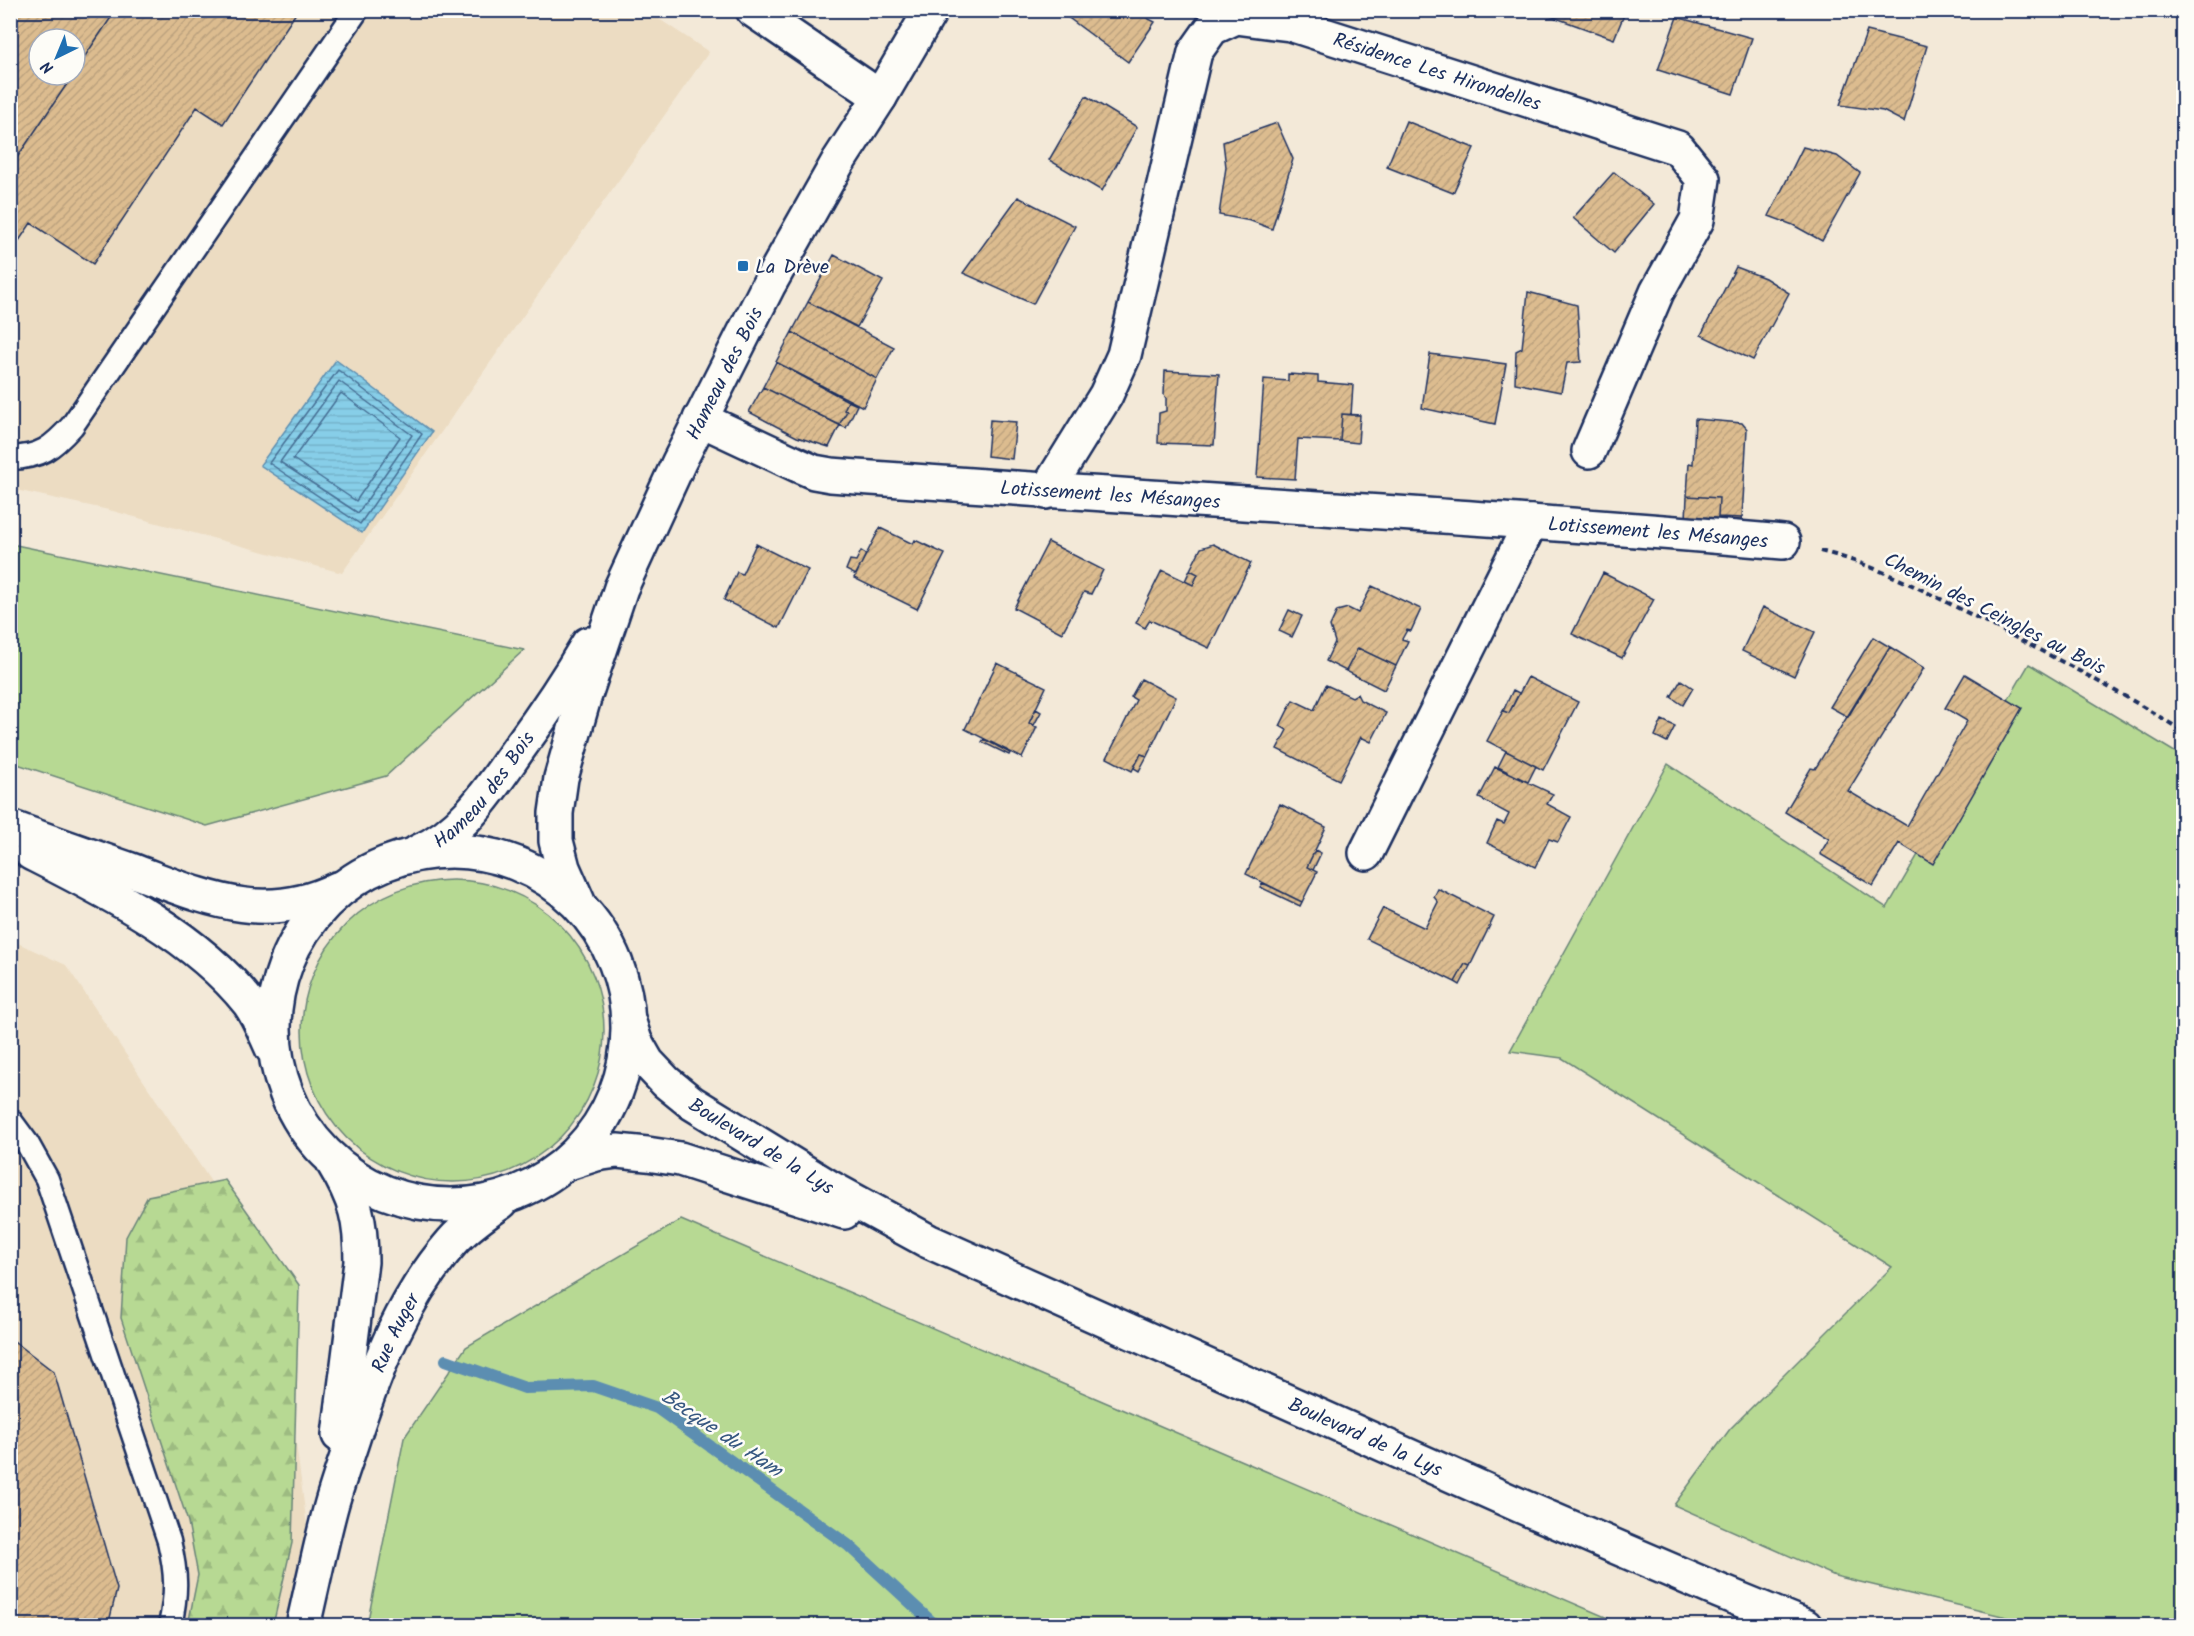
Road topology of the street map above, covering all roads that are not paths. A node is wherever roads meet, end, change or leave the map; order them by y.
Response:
1 (357, 10) edge
2 (753, 10) edge
3 (931, 10) edge
4 (880, 97) junction
5 (700, 419) junction
6 (1589, 451) dead end
7 (10, 458) edge
8 (1046, 492) junction
9 (1531, 522) junction
10 (1783, 542) road end
11 (621, 588) junction
12 (10, 827) edge
13 (10, 842) edge
14 (1366, 853) dead end
15 (411, 855) junction
16 (349, 882) junction
17 (581, 909) junction
18 (628, 1019) junction
19 (276, 1059) junction
20 (10, 1120) edge
21 (329, 1156) junction
22 (565, 1164) junction
23 (513, 1194) junction
24 (928, 1241) junction
25 (330, 1509) junction
26 (170, 1626) edge
27 (303, 1626) edge
28 (1805, 1626) edge

1 - 7 lane
2 - 4 street
3 - 4 street, Hameau des Bois
4 - 5 street, Hameau des Bois
5 - 8 street, Lotissement les Mésanges
5 - 11 street, Hameau des Bois
6 - 8 street, Résidence Les Hirondelles
8 - 9 street, Lotissement les Mésanges
9 - 10 street, Lotissement les Mésanges
9 - 14 street, Lotissement les Mésanges
11 - 15 street, Hameau des Bois
11 - 17 street, Hameau des Bois
12 - 16 street
13 - 19 street
15 - 16 street
15 - 17 street
16 - 19 street
17 - 18 street
18 - 22 street
18 - 24 street, Boulevard de la Lys
19 - 21 street
20 - 26 lane
21 - 23 street
21 - 25 street, Rue Auger
22 - 23 street
22 - 24 street, Boulevard de la Lys
23 - 25 street, Rue Auger
24 - 28 street, Boulevard de la Lys
25 - 27 street, Rue Auger

